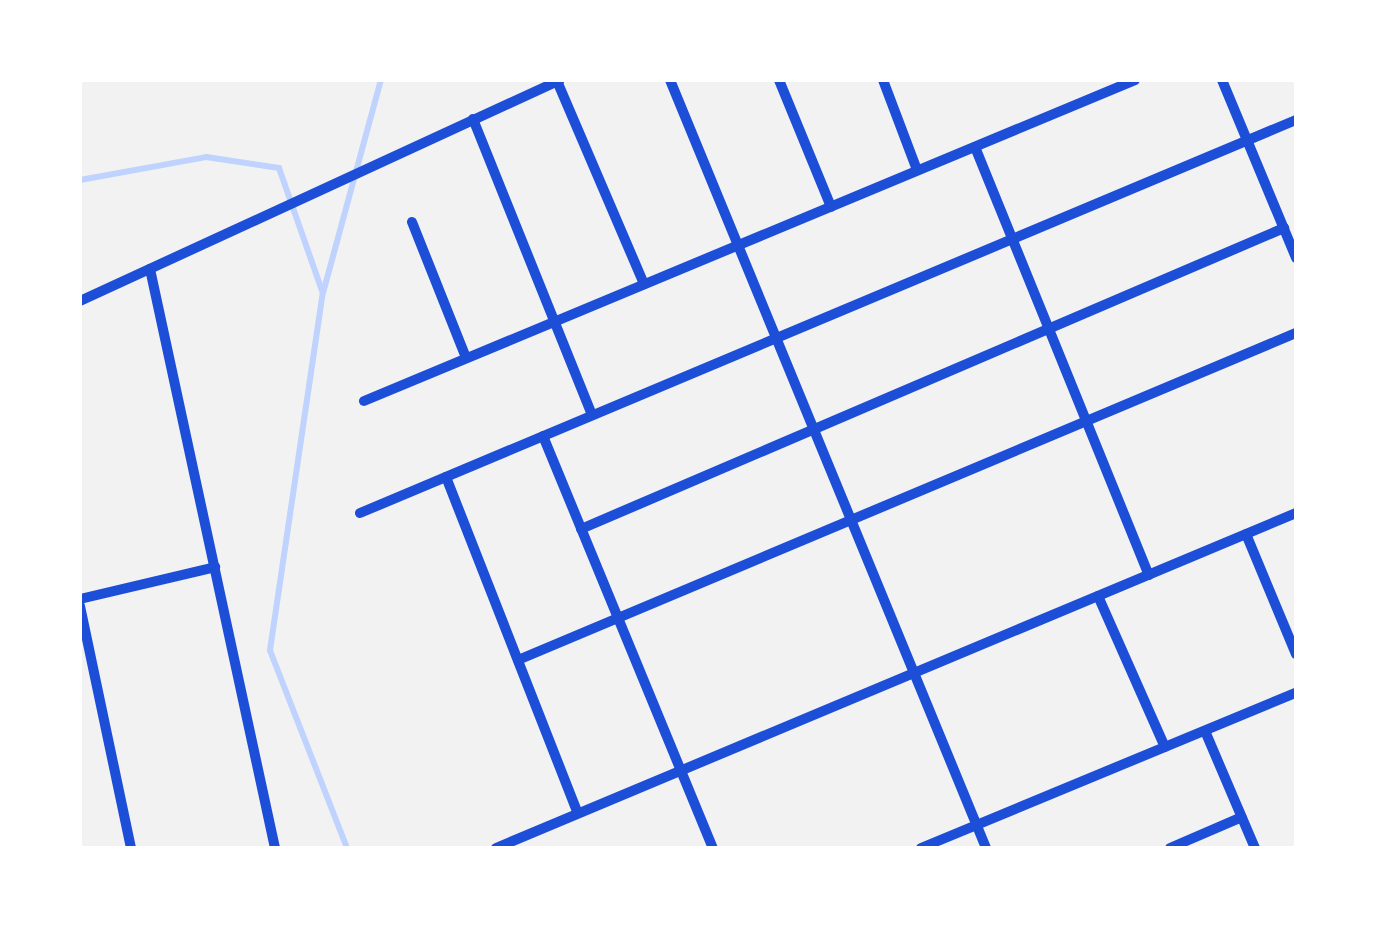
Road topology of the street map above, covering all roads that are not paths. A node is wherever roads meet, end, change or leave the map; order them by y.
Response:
1 (670, 80) edge
2 (779, 80) edge
3 (883, 80) edge
4 (1135, 80) edge
5 (1222, 80) edge
6 (558, 81) edge
7 (473, 119) junction
8 (1296, 120) edge
9 (1247, 140) junction
10 (975, 147) junction
11 (917, 170) junction
12 (830, 207) junction
13 (412, 222) dead end
14 (1284, 228) junction
15 (1010, 240) junction
16 (738, 246) junction
17 (1296, 258) edge
18 (150, 269) junction
19 (644, 284) junction
20 (80, 301) edge
21 (554, 322) junction
22 (1048, 329) junction
23 (1296, 333) edge
24 (776, 338) junction
25 (466, 358) junction
26 (364, 401) dead end
27 (592, 416) junction
28 (1087, 420) junction
29 (814, 429) junction
30 (543, 436) junction
31 (446, 477) junction
32 (360, 513) dead end
33 (1296, 513) edge
34 (851, 520) junction
35 (581, 529) junction
36 (1246, 534) junction
37 (214, 567) junction
38 (1148, 575) junction
39 (1098, 596) junction
40 (80, 603) edge
41 (618, 618) junction
42 (1296, 654) edge
43 (518, 660) junction
44 (914, 673) junction
45 (1296, 693) edge
46 (1205, 730) junction
47 (1165, 747) junction
48 (681, 770) junction
49 (578, 813) junction
50 (1242, 817) junction
51 (977, 825) junction
52 (130, 848) edge
53 (275, 848) edge
54 (496, 848) edge
55 (712, 848) edge
56 (921, 848) edge
57 (986, 848) edge
58 (1170, 848) edge
59 (1255, 848) edge

1 - 16 street
2 - 12 street
3 - 11 street
4 - 10 street
5 - 9 street
6 - 7 street
6 - 19 street
7 - 18 street
7 - 21 street
8 - 9 street
9 - 14 street
9 - 15 street
10 - 11 street
10 - 15 street
11 - 12 street
12 - 16 street
13 - 25 street
14 - 17 street
14 - 22 street
15 - 22 street
15 - 24 street
16 - 19 street
16 - 24 street
18 - 20 street
18 - 37 street
19 - 21 street
21 - 25 street
21 - 27 street
22 - 28 street
22 - 29 street
23 - 28 street
24 - 27 street
24 - 29 street
25 - 26 street
27 - 30 street
28 - 34 street
28 - 38 street
29 - 34 street
29 - 35 street
30 - 31 street
30 - 35 street
31 - 32 street
31 - 43 street
33 - 36 street
34 - 41 street
34 - 44 street
35 - 41 street
36 - 38 street
36 - 42 street
37 - 40 street
37 - 53 street
38 - 39 street
39 - 44 street
39 - 47 street
40 - 52 street
41 - 43 street
41 - 48 street
43 - 49 street
44 - 48 street
44 - 51 street
45 - 46 street
46 - 47 street
46 - 50 street
47 - 51 street
48 - 49 street
48 - 55 street
49 - 54 street
50 - 58 street
50 - 59 street
51 - 56 street
51 - 57 street

